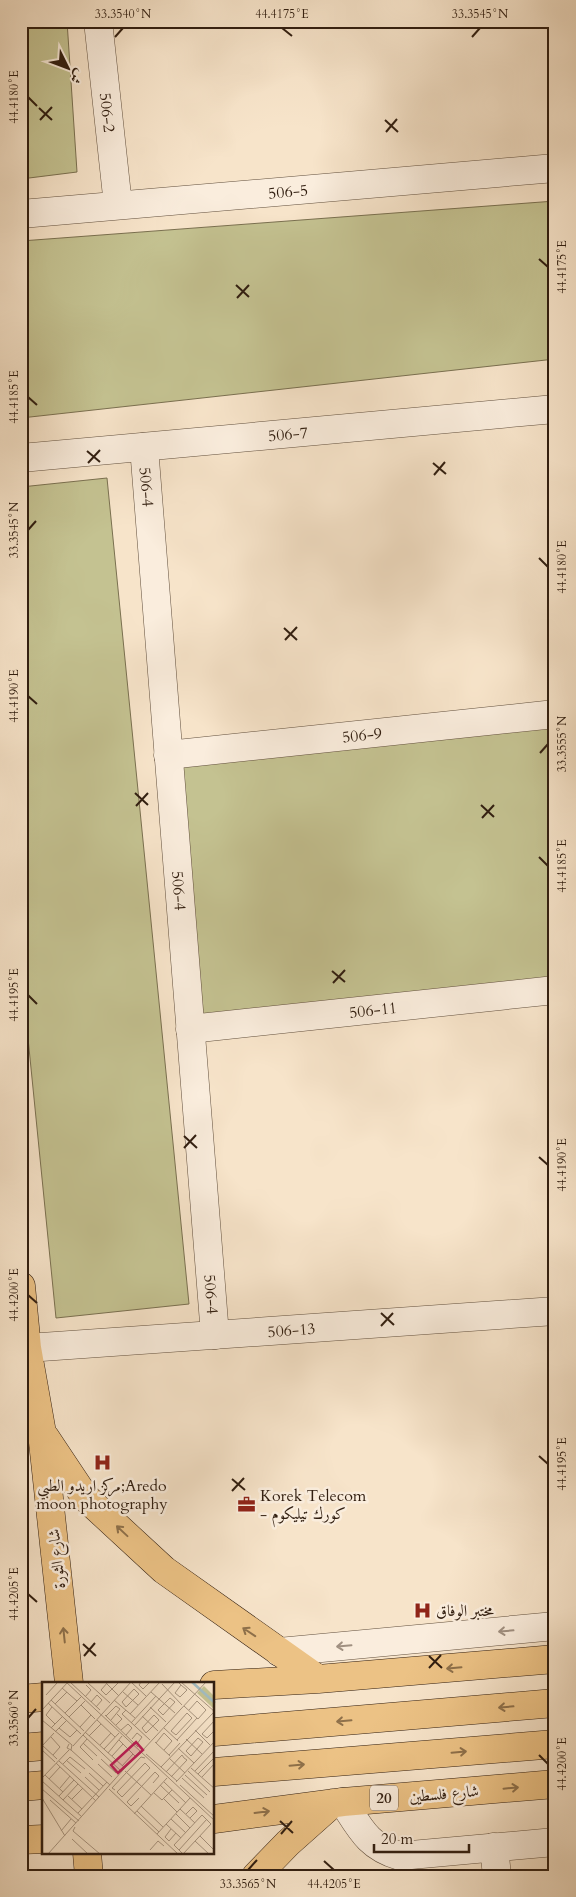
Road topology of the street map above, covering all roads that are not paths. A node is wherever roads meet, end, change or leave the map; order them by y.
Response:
1 (98, 21) edge
2 (555, 168) edge
3 (118, 205) junction
4 (21, 214) edge
5 (555, 409) edge
6 (144, 447) junction
7 (21, 458) edge
8 (555, 714) edge
9 (168, 755) junction
10 (555, 990) edge
11 (190, 1029) junction
12 (21, 1286) edge
13 (555, 1310) edge
14 (215, 1335) junction
15 (27, 1348) junction
16 (42, 1433) junction
17 (555, 1626) edge
18 (279, 1652) junction
19 (555, 1659) edge
20 (318, 1679) junction
21 (69, 1682) edge
22 (215, 1685) edge
23 (42, 1697) edge
24 (21, 1700) edge
25 (555, 1703) edge
26 (215, 1732) edge
27 (555, 1744) edge
28 (42, 1746) edge
29 (21, 1748) edge
30 (215, 1772) edge
31 (555, 1784) edge
32 (42, 1785) edge
33 (21, 1787) edge
34 (338, 1802) junction
35 (215, 1819) edge
36 (42, 1838) edge
37 (21, 1840) edge
38 (555, 1842) edge
39 (494, 1847) junction
40 (87, 1854) edge
41 (89, 1876) edge
42 (256, 1876) edge
43 (497, 1876) edge

1 - 3 street, 506-2
2 - 3 street, 506-5
3 - 4 street, 506-5
5 - 6 street, 506-7
6 - 7 street, 506-7
6 - 9 street, 506-4
8 - 9 street, 506-9
9 - 11 street, 506-4
10 - 11 street, 506-11
11 - 14 street, 506-4
12 - 15 main road, شارع الثورة
13 - 14 street, 506-13
14 - 15 street, 506-13
15 - 16 main road, شارع الثورة
18 -> 16 main road
21 -> 16 main road, شارع الثورة
17 -> 18 street
18 - 20 main road
19 -> 20 main road
20 - 22 main road
23 - 24 main road
25 -> 26 main road
30 -> 27 main road
28 - 29 main road
34 -> 31 main road, شارع فلسطين / 20
32 - 33 main road
35 -> 34 main road, شارع فلسطين / 20
34 - 39 street
34 - 42 main road
36 - 37 main road
38 - 39 street
39 - 43 street
40 - 41 main road

